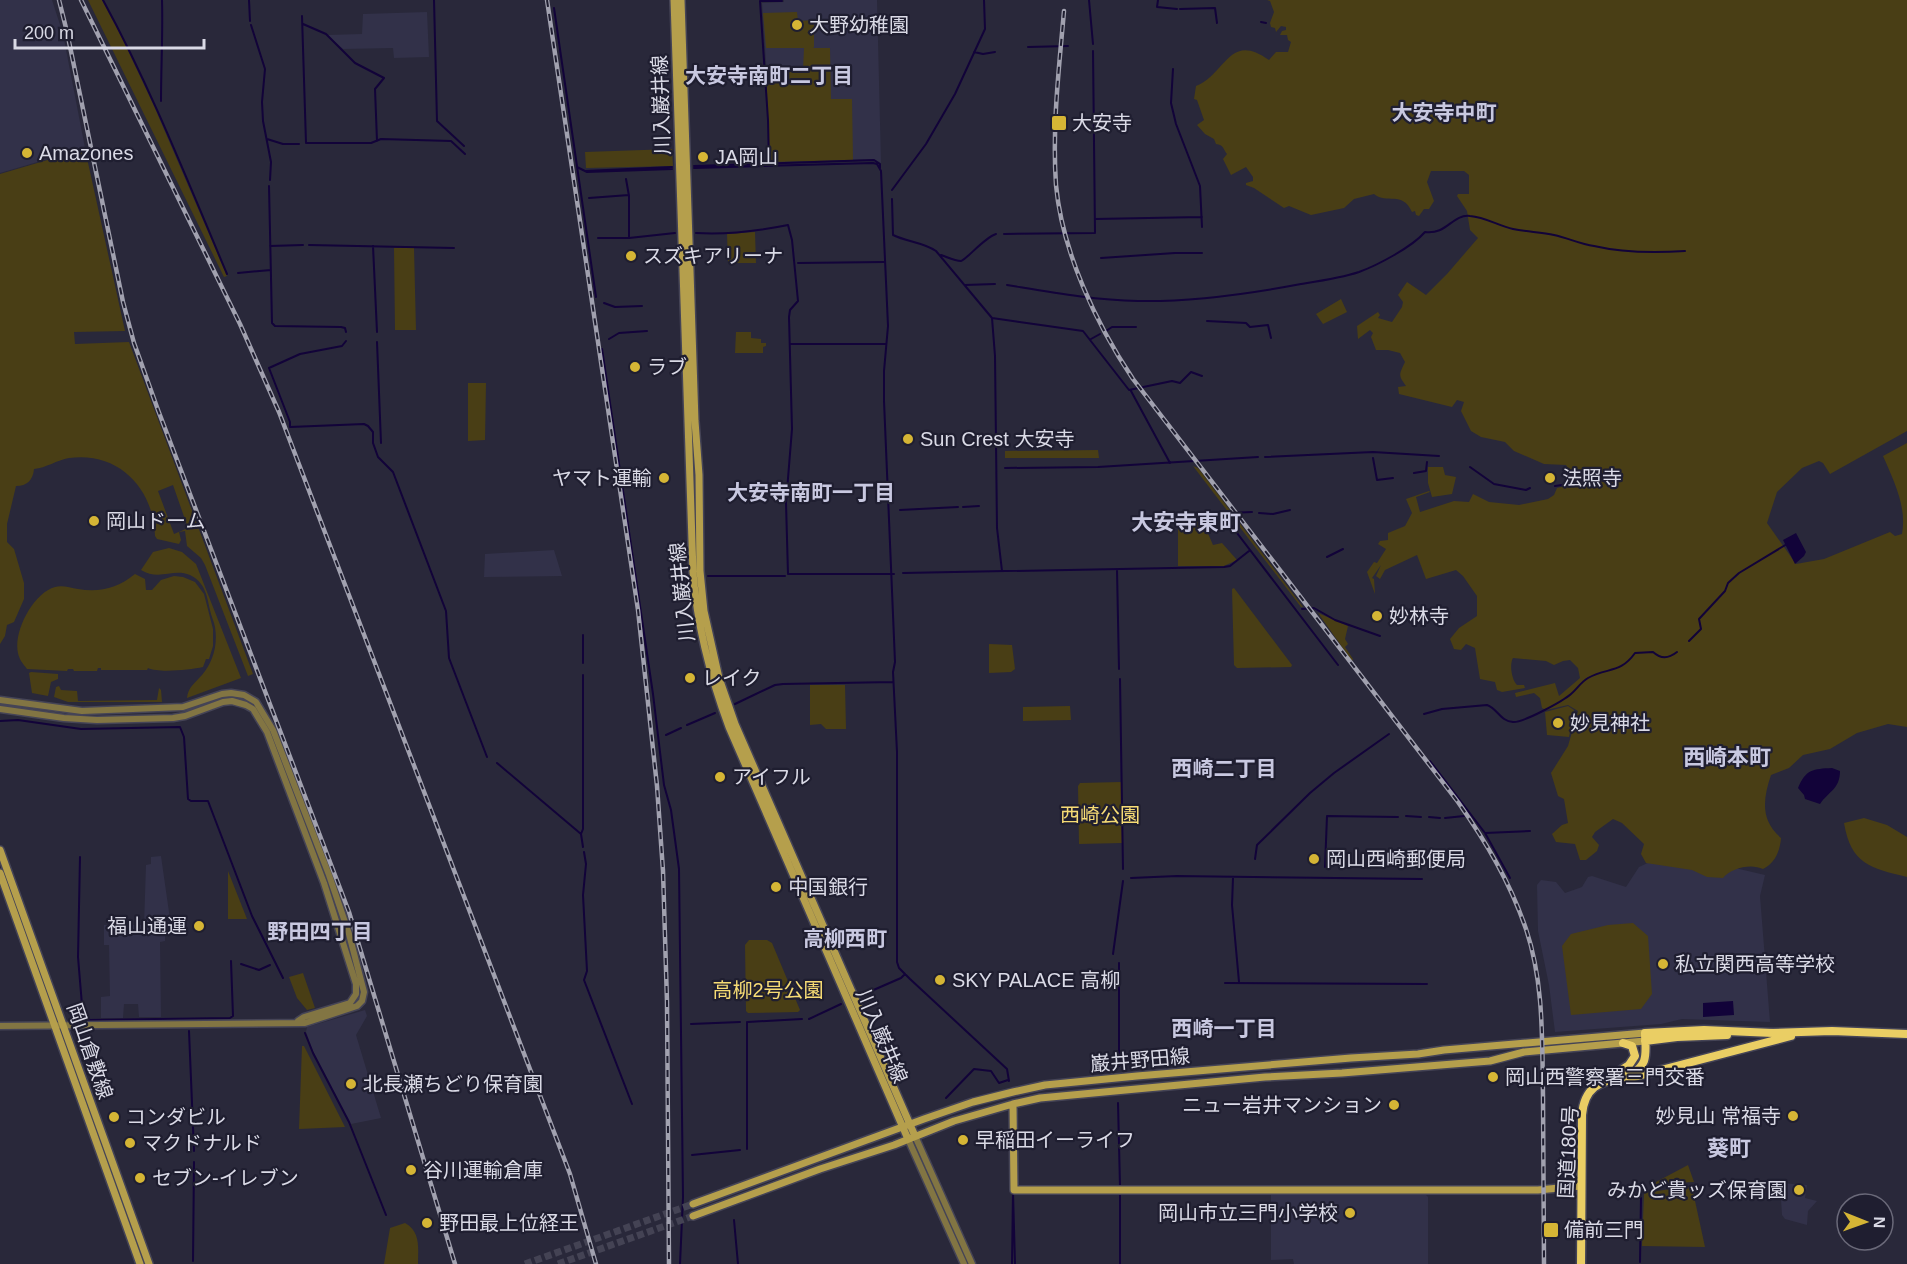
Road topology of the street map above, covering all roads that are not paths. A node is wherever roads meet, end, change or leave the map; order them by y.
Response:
1 (674, 0) edge
2 (681, 0) edge
3 (0, 700) edge
4 (0, 709) edge
5 (0, 850) edge
6 (0, 873) edge
7 (298, 1021) junction
8 (0, 1026) edge
9 (54, 1026) junction
10 (64, 1026) junction
11 (1808, 1032) junction
12 (1907, 1034) edge
13 (1645, 1037) junction
14 (1623, 1043) junction
15 (1605, 1081) junction
16 (1013, 1104) junction
17 (906, 1126) junction
18 (912, 1137) junction
19 (1581, 1186) junction
20 (693, 1204) tunnel mouth
21 (693, 1216) tunnel mouth
22 (140, 1264) edge
23 (149, 1264) edge
24 (964, 1264) edge
25 (972, 1264) edge
26 (1581, 1264) edge

1 - 17 main road, 川入巌井線
2 - 17 main road, 川入巌井線
3 - 7 street
4 - 7 street
5 - 10 main road, 岡山倉敷線
6 - 9 main road, 岡山倉敷線
7 - 10 street
8 - 9 street
9 - 10 street
9 - 22 main road, 岡山倉敷線
10 - 23 main road, 岡山倉敷線
11 - 12 highway
11 - 13 highway
11 - 15 highway
13 - 14 main road, 巌井野田線
13 - 15 highway, 国道180号
13 - 17 main road, 巌井野田線
14 - 15 highway
14 - 16 main road, 巌井野田線
15 - 19 highway, 国道180号
16 - 18 main road, 巌井野田線
16 - 19 main road
17 - 18 main road, 川入巌井線
17 - 20 main road, 巌井野田線
18 - 21 main road, 巌井野田線
18 - 24 street
18 - 25 street
19 - 26 highway, 国道180号

